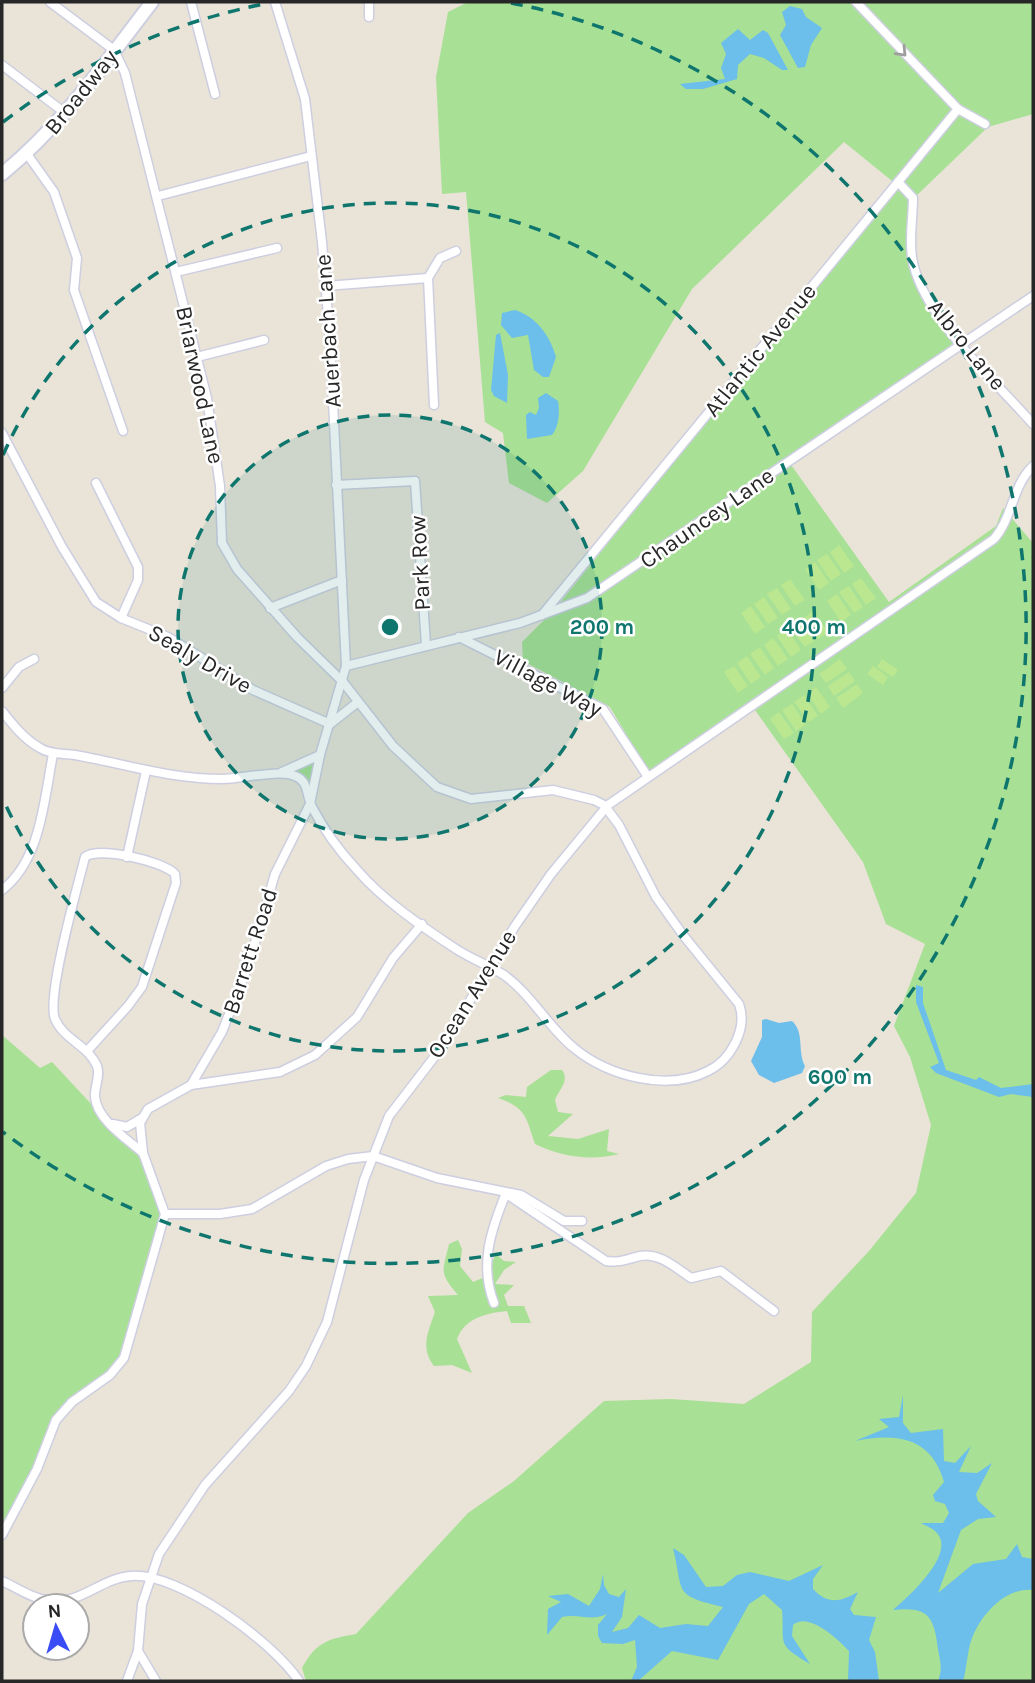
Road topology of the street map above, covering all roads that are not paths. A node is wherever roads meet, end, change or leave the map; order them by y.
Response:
1 (50, 2) edge
2 (152, 2) edge
3 (191, 2) edge
4 (275, 2) edge
5 (369, 2) edge
6 (856, 2) edge
7 (369, 18) dead end
8 (114, 50) junction
9 (2, 65) edge
10 (215, 94) dead end
11 (958, 108) junction
12 (65, 113) junction
13 (985, 124) dead end
14 (27, 154) junction
15 (311, 156) junction
16 (2, 174) edge
17 (898, 182) junction
18 (158, 196) junction
19 (277, 248) dead end
20 (456, 251) dead end
21 (176, 272) junction
22 (428, 278) junction
23 (326, 286) junction
24 (1033, 296) edge
25 (264, 340) dead end
26 (961, 342) junction
27 (197, 357) junction
28 (434, 405) dead end
29 (1033, 424) edge
30 (123, 431) dead end
31 (2, 433) edge
32 (1033, 466) edge
33 (96, 483) dead end
34 (336, 485) junction
35 (342, 580) junction
36 (270, 608) junction
37 (542, 615) junction
38 (121, 618) junction
39 (459, 637) junction
40 (426, 645) junction
41 (34, 659) dead end
42 (346, 666) junction
43 (343, 682) junction
44 (2, 688) edge
45 (358, 702) junction
46 (2, 712) edge
47 (330, 724) junction
48 (53, 754) junction
49 (320, 755) junction
50 (146, 771) junction
51 (279, 773) junction
52 (648, 777) junction
53 (310, 804) junction
54 (606, 807) junction
55 (127, 857) junction
56 (2, 890) edge
57 (422, 924) junction
58 (489, 968) junction
59 (88, 1050) junction
60 (191, 1084) junction
61 (142, 1118) junction
62 (110, 1122) junction
63 (143, 1153) junction
64 (373, 1156) junction
65 (506, 1193) junction
66 (165, 1214) junction
67 (582, 1221) dead end
68 (494, 1303) dead end
69 (774, 1311) dead end
70 (2, 1535) edge
71 (149, 1575) junction
72 (2, 1581) edge
73 (138, 1651) junction
74 (127, 1681) edge
75 (156, 1681) edge
76 (299, 1681) edge

1 - 8 street
2 - 8 main road, Broadway
3 - 10 street
4 - 15 street, Auerbach Lane
5 - 7 street
6 -> 11 street
8 - 12 main road, Broadway
8 - 18 street, Briarwood Lane
9 - 12 street
11 - 13 street
11 - 17 street, Atlantic Avenue
12 - 14 main road, Broadway
14 - 16 main road, Broadway
14 - 30 street
15 - 18 street
15 - 23 street, Auerbach Lane
17 - 26 street, Albro Lane
17 - 37 street, Atlantic Avenue
18 - 21 street, Briarwood Lane
19 - 21 street
20 - 22 street
21 - 27 street, Briarwood Lane
22 - 23 street
22 - 28 street
23 - 34 street, Auerbach Lane
24 - 26 street, Chauncey Lane
25 - 27 street
26 - 29 street, Albro Lane
26 - 37 street, Chauncey Lane
27 - 36 street, Briarwood Lane
31 - 38 street, Sealy Drive
32 - 52 street, Ocean Avenue
33 - 38 street
34 - 35 street, Auerbach Lane
34 - 40 street, Park Row
35 - 36 street
35 - 42 street, Auerbach Lane
36 - 43 street, Briarwood Lane
37 - 39 street, Chauncey Lane
38 - 47 street, Sealy Drive
39 - 40 street, Chauncey Lane
39 - 52 street, Village Way
40 - 42 street, Chauncey Lane
41 - 44 street
42 - 43 street
43 - 45 street, Briarwood Lane
43 - 47 street, Barrett Road
45 - 47 street
45 - 54 street, Briarwood Lane
46 - 48 street
47 - 49 street, Barrett Road
48 - 50 street
48 - 56 street
49 - 51 street
49 - 53 street, Barrett Road
50 - 51 street
50 - 55 street
51 - 53 street
52 - 54 street, Ocean Avenue
53 - 57 street
53 - 60 street, Barrett Road
54 - 58 street, Ocean Avenue
54 - 58 street
55 - 59 street
55 - 59 street
57 - 58 street
57 - 60 street
58 - 64 street, Ocean Avenue
59 - 62 street
60 - 61 street
61 - 62 street
61 - 63 street
62 - 63 street
63 - 66 street
64 - 65 street
64 - 66 street
64 - 71 street, Ocean Avenue
65 - 67 street
65 - 68 street
65 - 69 street
66 - 70 street
71 - 72 street
71 - 73 street, Ocean Avenue
71 - 76 street
73 - 74 street, Ocean Avenue
73 - 75 street

